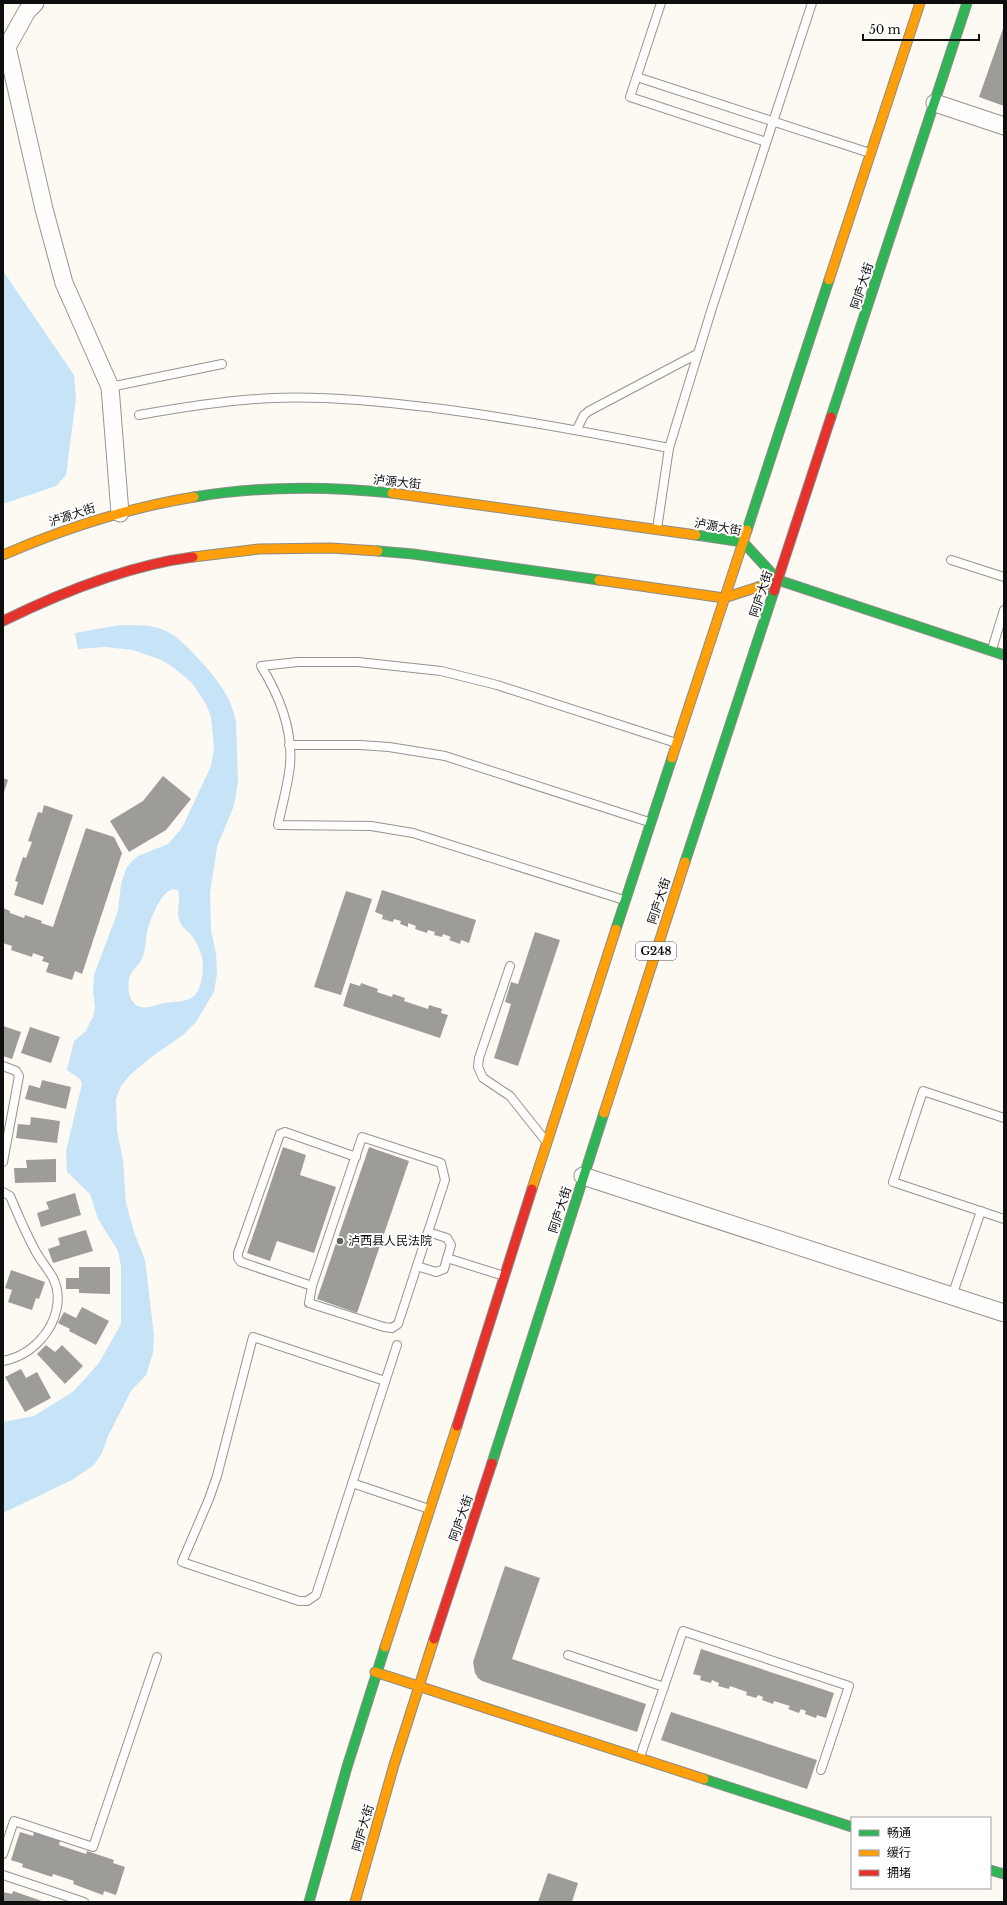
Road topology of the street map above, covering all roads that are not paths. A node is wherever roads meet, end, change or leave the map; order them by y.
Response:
1 (35, 3) edge
2 (661, 3) edge
3 (812, 3) edge
4 (920, 3) edge
5 (967, 3) edge
6 (5, 48) edge
7 (637, 76) junction
8 (935, 103) junction
9 (773, 121) junction
10 (1004, 126) edge
11 (766, 142) junction
12 (871, 154) junction
13 (697, 354) junction
14 (222, 364) dead end
15 (110, 387) junction
16 (139, 415) dead end
17 (577, 429) junction
18 (668, 448) junction
19 (120, 513) junction
20 (657, 530) junction
21 (743, 542) junction
22 (3, 555) edge
23 (951, 560) dead end
24 (1004, 577) edge
25 (778, 580) junction
26 (724, 598) junction
27 (1004, 610) edge
28 (3, 621) edge
29 (991, 651) junction
30 (1004, 655) edge
31 (677, 743) junction
32 (290, 745) junction
33 (651, 823) junction
34 (625, 901) junction
35 (510, 966) dead end
36 (3, 1066) edge
37 (1004, 1118) edge
38 (546, 1142) junction
39 (356, 1157) junction
40 (3, 1162) edge
41 (583, 1176) junction
42 (3, 1192) edge
43 (981, 1211) junction
44 (1004, 1219) edge
45 (428, 1232) junction
46 (447, 1258) junction
47 (417, 1266) junction
48 (504, 1276) junction
49 (312, 1286) junction
50 (952, 1296) junction
51 (1004, 1313) edge
52 (396, 1345) dead end
53 (3, 1362) edge
54 (385, 1381) junction
55 (352, 1483) junction
56 (429, 1510) junction
57 (568, 1655) dead end
58 (157, 1657) dead end
59 (376, 1672) junction
60 (418, 1686) junction
61 (664, 1688) junction
62 (640, 1758) junction
63 (820, 1770) dead end
64 (851, 1827) edge
65 (3, 1854) edge
66 (991, 1870) edge
67 (1004, 1874) edge
68 (3, 1875) edge
69 (84, 1902) edge
70 (308, 1902) edge
71 (355, 1902) edge

1 - 6 street
2 - 7 lane
3 - 9 lane
4 - 12 main road
5 - 8 main road, 阿庐大街 / G248
6 - 15 street
7 - 9 lane
7 - 11 lane
8 - 10 street
8 - 25 main road, 阿庐大街 / G248
9 - 11 lane
9 - 12 lane
11 - 13 lane
12 - 21 main road
13 - 17 lane
13 - 18 lane
14 - 15 lane
15 - 19 street
16 - 17 lane
17 - 18 lane
18 - 20 lane
19 - 20 main road, 泸源大街
19 - 22 main road, 泸源大街
20 - 21 main road, 泸源大街
21 - 25 main road, 泸源大街
21 - 26 main road
23 - 24 lane
25 - 26 main road
25 - 29 main road
25 - 41 main road, 阿庐大街 / G248
26 - 28 main road
26 - 31 main road
27 - 29 lane
29 - 30 main road
31 - 32 lane
31 - 33 main road
32 - 33 lane
32 - 34 lane
33 - 34 main road
34 - 38 main road
35 - 38 lane
36 - 40 lane
37 - 43 lane
38 - 48 main road
39 - 45 lane
39 - 49 lane
39 - 49 lane
41 - 50 street
41 - 60 main road, 阿庐大街 / G248
42 - 53 lane
43 - 44 lane
43 - 50 lane
45 - 46 lane
45 - 47 lane
46 - 47 lane
46 - 48 lane
47 - 49 lane
48 - 56 main road
50 - 51 street
52 - 54 lane
54 - 55 lane
54 - 55 lane
55 - 56 lane
56 - 59 main road
57 - 61 lane
58 - 65 lane
59 - 60 main road
59 - 70 main road
60 - 62 main road
60 - 71 main road, 阿庐大街 / G248
61 - 62 lane
61 - 63 lane
62 - 64 main road
66 - 67 main road
68 - 69 lane

